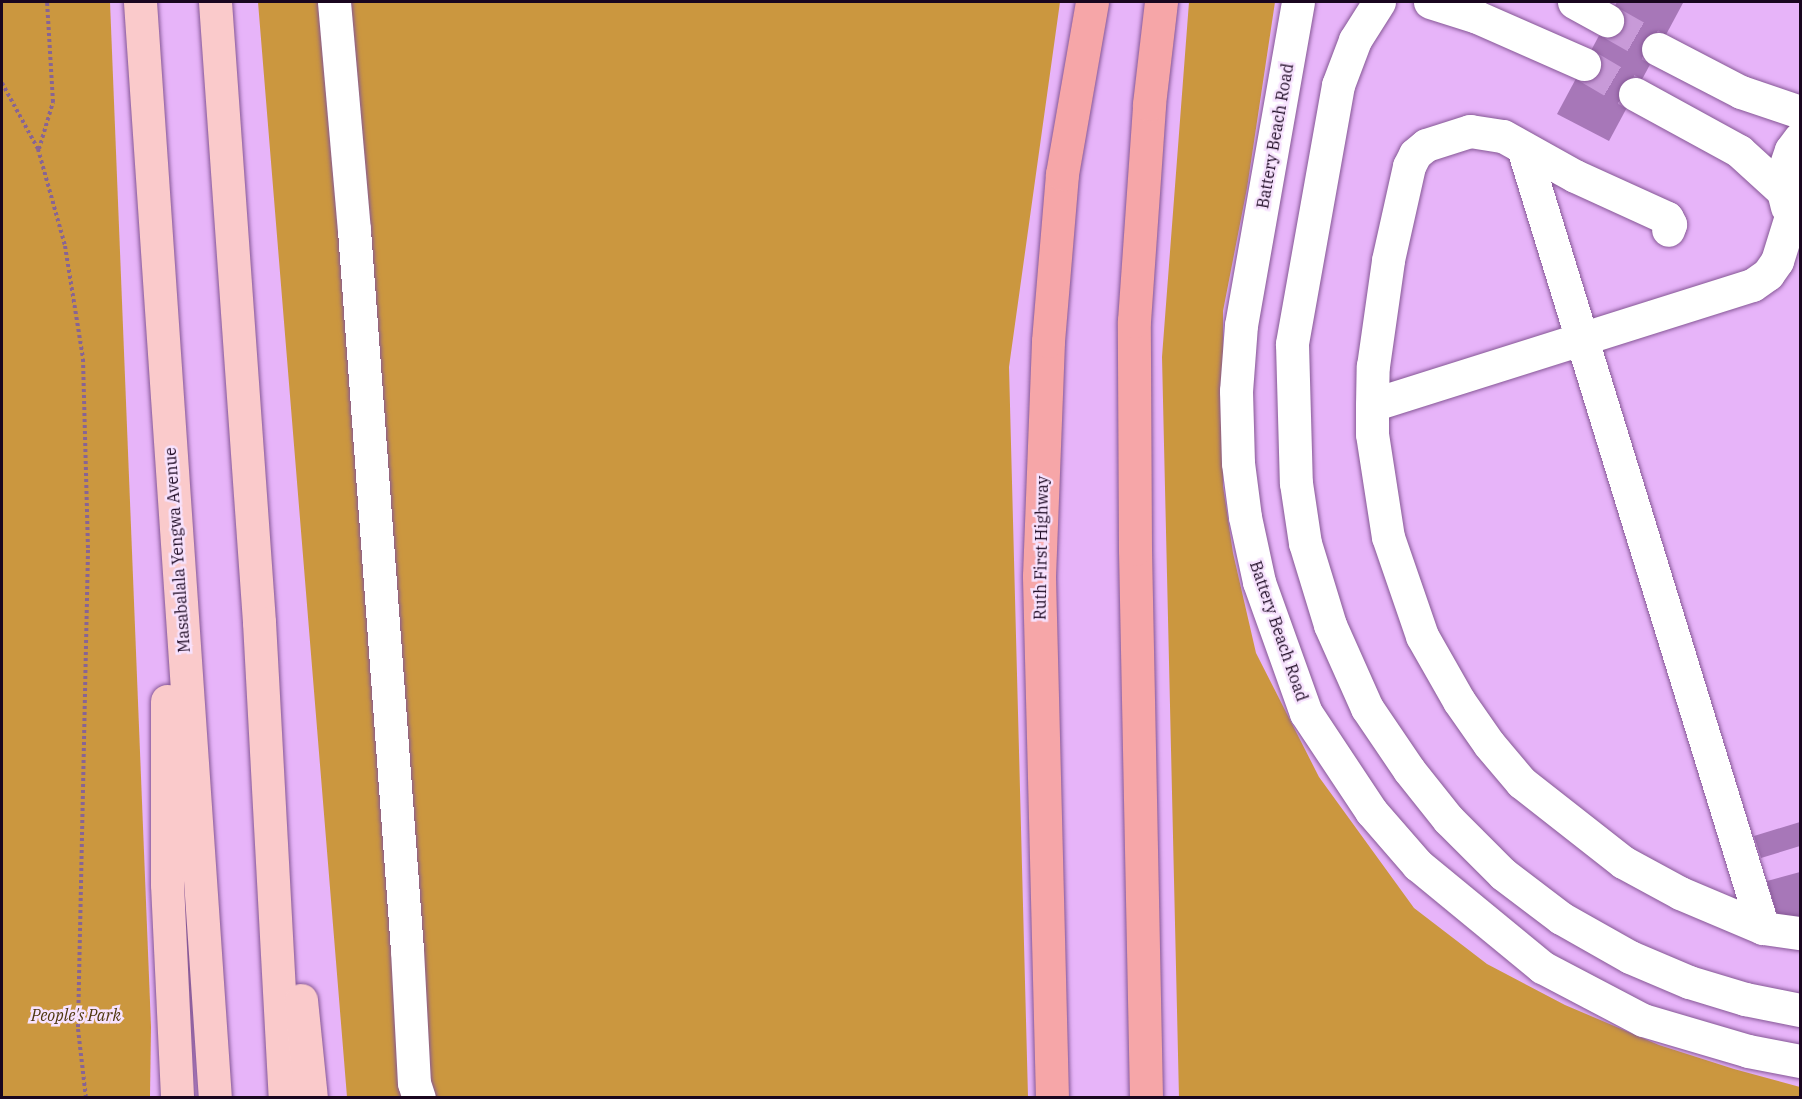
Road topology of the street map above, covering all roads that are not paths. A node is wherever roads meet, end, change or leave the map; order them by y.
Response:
1 (140, 2) edge
2 (215, 2) edge
3 (334, 2) edge
4 (1092, 2) edge
5 (1161, 2) edge
6 (1298, 2) edge
7 (1379, 2) edge
8 (1430, 2) edge
9 (1574, 2) edge
10 (1607, 20) tunnel mouth
11 (1658, 49) tunnel mouth
12 (1584, 64) tunnel mouth
13 (1635, 94) tunnel mouth
14 (1800, 112) edge
15 (1800, 138) edge
16 (1524, 148) junction
17 (1792, 212) edge
18 (1668, 230) dead end
19 (1582, 339) junction
20 (1372, 405) junction
21 (168, 423) junction
22 (259, 622) junction
23 (1763, 928) junction
24 (1800, 933) edge
25 (1800, 1010) edge
26 (1800, 1061) edge
27 (177, 1098) edge
28 (215, 1098) edge
29 (285, 1098) edge
30 (311, 1098) edge
31 (419, 1098) edge
32 (1052, 1098) edge
33 (1146, 1098) edge

1 - 21 main road, Masabalala Yengwa Avenue
2 - 22 main road
3 - 31 street
4 - 32 highway, Ruth First Highway
5 - 33 highway
6 - 26 street, Battery Beach Road
7 - 25 street
8 - 12 street
9 - 10 street
11 - 14 street
13 - 17 street
15 - 17 street
16 - 18 street
16 - 19 street
16 - 20 street
17 - 19 street
19 - 20 street
19 - 23 street
20 - 23 street
21 - 27 main road
21 - 28 main road, Masabalala Yengwa Avenue
22 - 29 main road
22 - 30 main road
23 - 24 street

